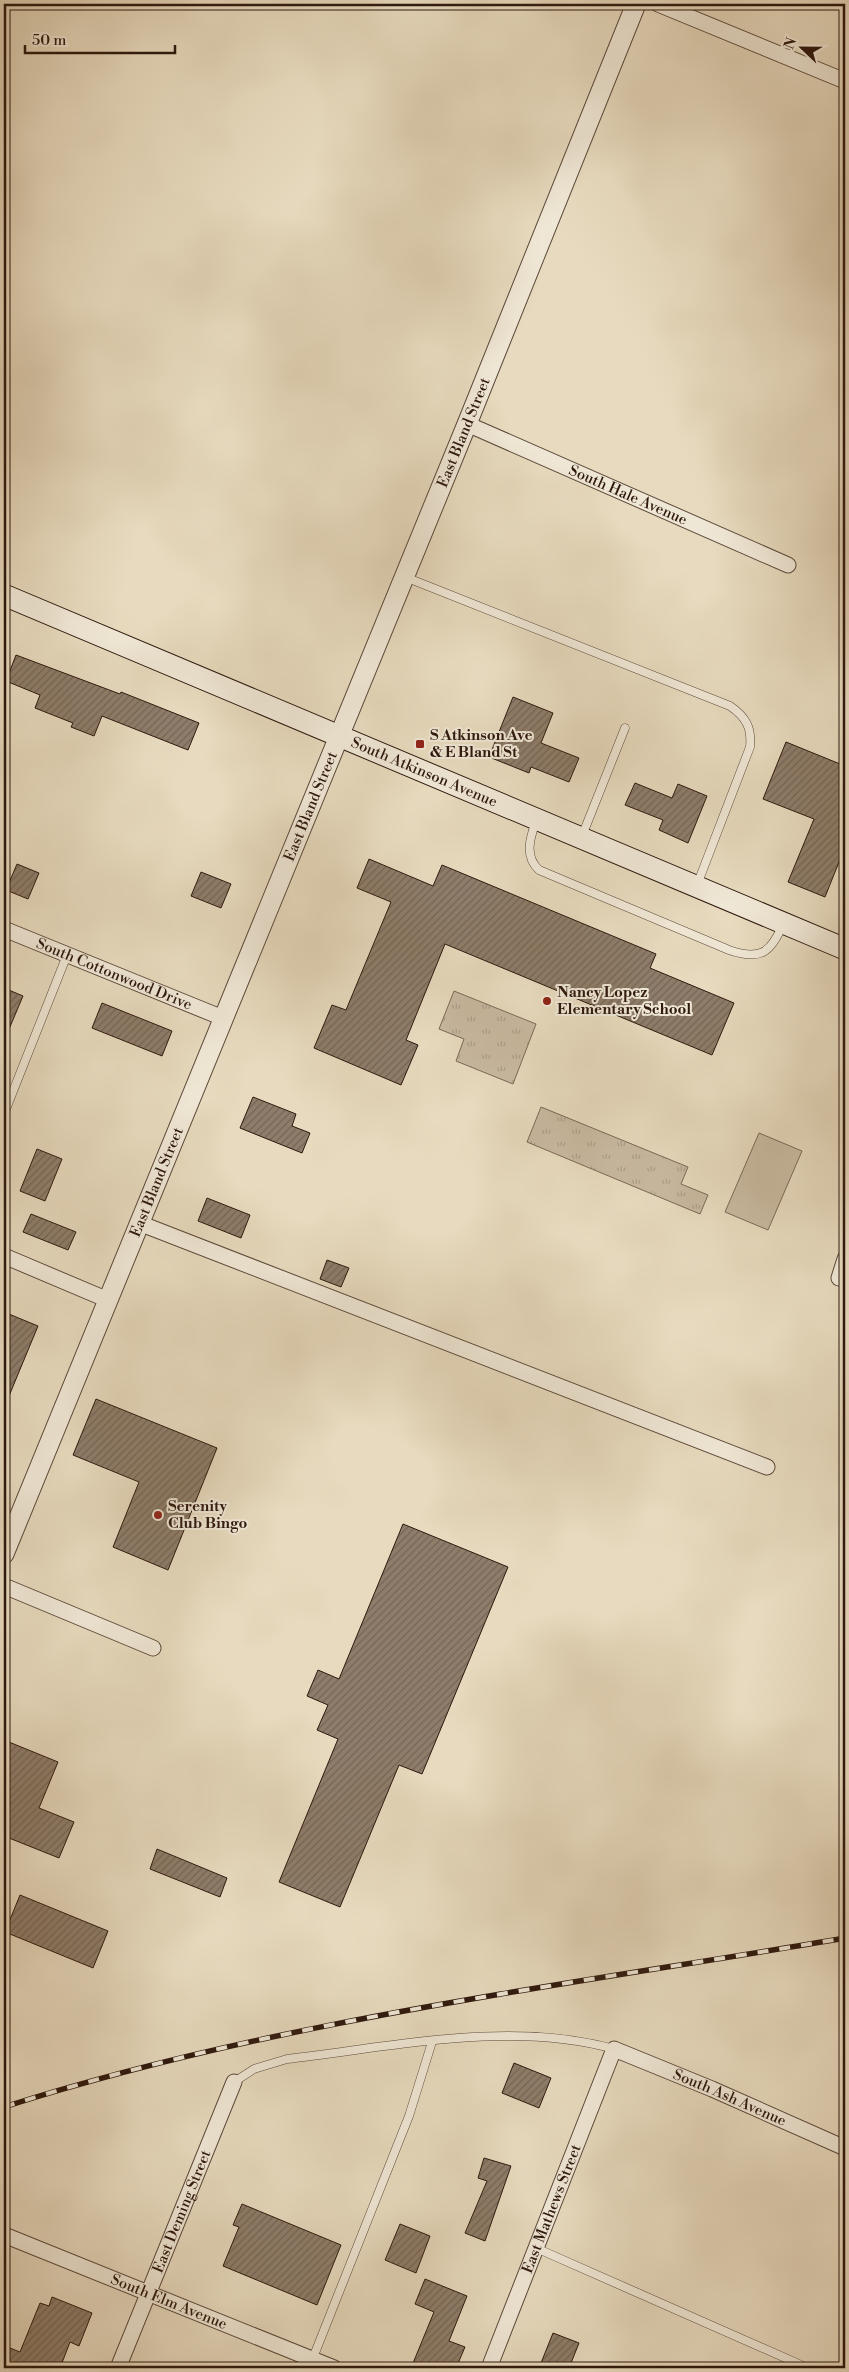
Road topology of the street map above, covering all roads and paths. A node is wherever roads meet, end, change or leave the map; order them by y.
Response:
1 (636, 4) edge
2 (658, 4) edge
3 (845, 81) edge
4 (467, 424) junction
5 (788, 566) dead end
6 (405, 577) junction
7 (4, 595) edge
8 (624, 728) dead end
9 (340, 736) junction
10 (537, 819) junction
11 (581, 838) junction
12 (696, 886) junction
13 (784, 923) junction
14 (4, 930) edge
15 (845, 949) edge
16 (67, 955) junction
17 (223, 1018) junction
18 (4, 1088) edge
19 (12, 1092) junction
20 (4, 1114) edge
21 (139, 1223) junction
22 (4, 1256) edge
23 (845, 1259) edge
24 (839, 1278) dead end
25 (108, 1300) junction
26 (767, 1467) dead end
27 (4, 1554) edge
28 (4, 1586) edge
29 (153, 1648) dead end
30 (432, 2042) junction
31 (614, 2049) junction
32 (234, 2082) joint
33 (845, 2148) edge
34 (4, 2235) edge
35 (536, 2248) junction
36 (148, 2294) junction
37 (311, 2364) edge
38 (118, 2368) edge
39 (334, 2368) edge
40 (489, 2368) edge
41 (808, 2368) edge

1 - 4 street, East Bland Street
2 - 3 street
4 - 5 street, South Hale Avenue
4 - 6 street, East Bland Street
6 - 9 street, East Bland Street
6 - 12 lane
7 - 9 main road, South Atkinson Avenue
8 - 11 lane
9 - 10 main road, South Atkinson Avenue
9 - 17 street, East Bland Street
10 - 11 main road, South Atkinson Avenue
10 - 13 lane
11 - 12 main road, South Atkinson Avenue
12 - 13 main road, South Atkinson Avenue
13 - 15 main road, South Atkinson Avenue
14 - 16 street, South Cottonwood Drive
16 - 17 street, South Cottonwood Drive
16 - 19 lane
17 - 21 street, East Bland Street
18 - 19 lane
19 - 20 lane
21 - 25 street, East Bland Street
21 - 26 street
22 - 25 street
23 - 24 street
25 - 27 street, East Bland Street
28 - 29 street
30 - 31 lane
30 - 32 lane
30 - 37 lane
31 - 33 street, South Ash Avenue
31 - 35 street, East Mathews Street
32 - 36 street, East Deming Street
34 - 36 street, South Elm Avenue
35 - 40 street, East Mathews Street
35 - 41 lane
36 - 37 street, South Elm Avenue
36 - 38 street, East Deming Street
37 - 39 street, South Elm Avenue

